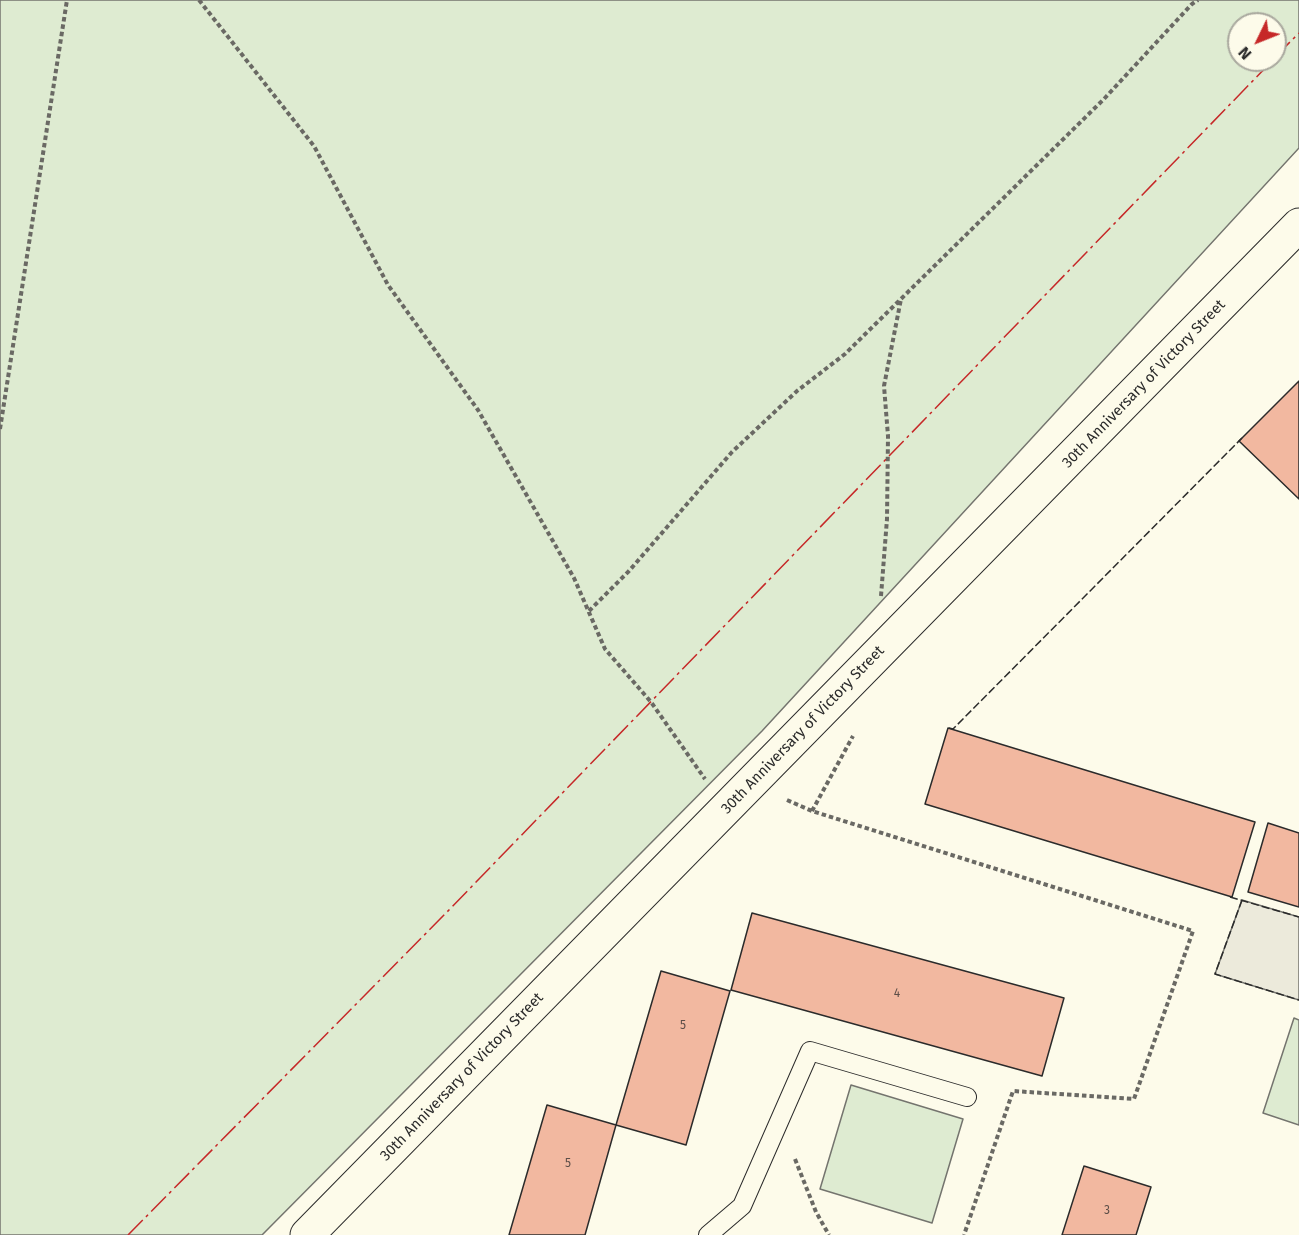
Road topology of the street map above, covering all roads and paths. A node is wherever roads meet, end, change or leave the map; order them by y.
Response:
1 (67, 0) edge
2 (199, 0) edge
3 (1198, 0) edge
4 (1299, 225) edge
5 (901, 298) junction
6 (0, 429) edge
7 (881, 597) dead end
8 (588, 611) junction
9 (854, 735) dead end
10 (750, 784) junction
11 (726, 808) junction
12 (812, 811) junction
13 (967, 1097) dead end
14 (307, 1235) edge
15 (708, 1235) edge
16 (964, 1235) edge

1 - 6 path
2 - 8 path
3 - 5 path
4 - 10 street, 30th Anniversary of Victory Street
5 - 7 path
5 - 8 path
8 - 11 path
9 - 12 path
10 - 11 street, 30th Anniversary of Victory Street
10 - 12 path
11 - 14 street, 30th Anniversary of Victory Street
12 - 16 path
13 - 15 lane

